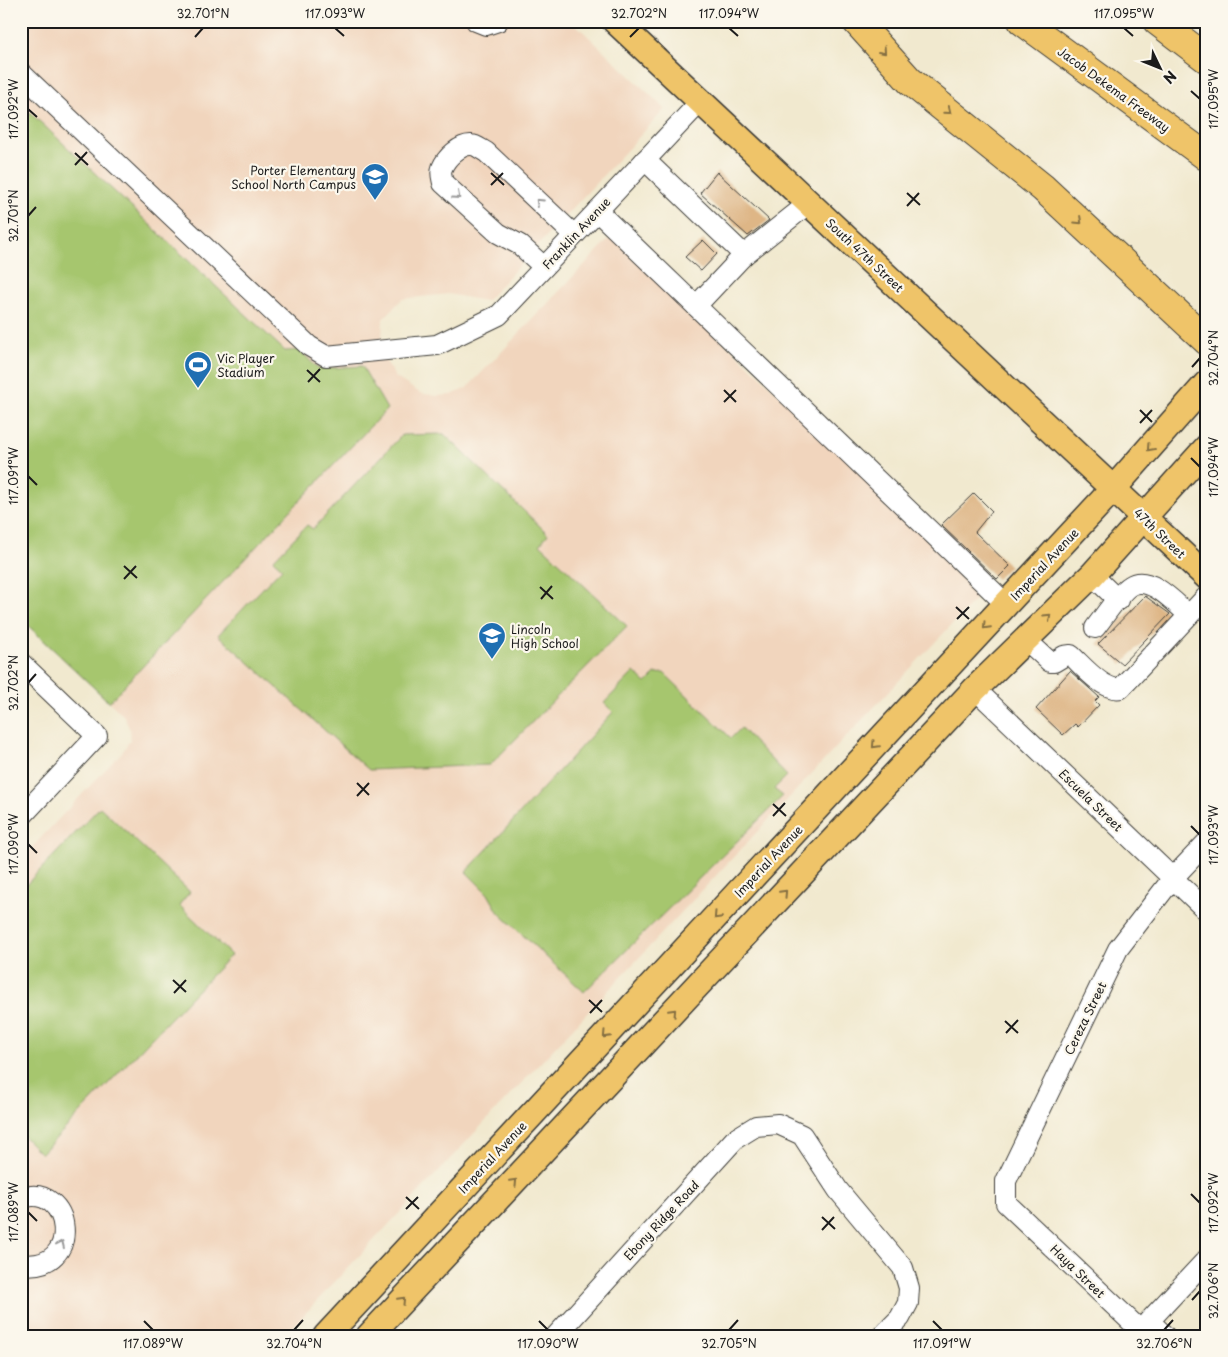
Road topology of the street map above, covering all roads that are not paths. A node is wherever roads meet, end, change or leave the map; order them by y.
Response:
1 (476, 21) edge
2 (498, 21) edge
3 (615, 21) edge
4 (856, 21) edge
5 (1022, 21) edge
6 (1157, 21) edge
7 (1207, 59) edge
8 (21, 73) edge
9 (701, 101) junction
10 (1207, 157) edge
11 (645, 160) junction
12 (809, 203) junction
13 (598, 210) junction
14 (574, 235) junction
15 (744, 254) junction
16 (544, 267) junction
17 (696, 306) junction
18 (1207, 341) edge
19 (1207, 382) edge
20 (1207, 447) edge
21 (1114, 488) junction
22 (1144, 518) junction
23 (1092, 575) junction
24 (1207, 577) edge
25 (1207, 596) edge
26 (1118, 600) junction
27 (1006, 604) junction
28 (1189, 616) junction
29 (1095, 628) dead end
30 (1025, 638) junction
31 (21, 663) edge
32 (975, 689) junction
33 (21, 817) edge
34 (1207, 842) edge
35 (1173, 878) junction
36 (1207, 911) edge
37 (21, 1198) edge
38 (1016, 1212) joint
39 (1207, 1259) edge
40 (25, 1269) edge
41 (1141, 1329) edge
42 (326, 1336) edge
43 (369, 1336) edge
44 (556, 1336) edge
45 (882, 1336) edge
46 (1165, 1336) edge

1 - 2 street
3 - 9 main road, South 47th Street
4 -> 18 highway
5 - 10 highway, Jacob Dekema Freeway
6 - 7 highway
8 - 16 street, Franklin Avenue
9 - 11 street, Franklin Avenue
9 - 12 main road, South 47th Street
11 - 13 street, Franklin Avenue
11 - 15 street
12 - 15 street
12 - 21 main road, South 47th Street
13 - 14 street, Franklin Avenue
13 - 17 street
14 - 16 street, Franklin Avenue
14 -> 16 street
15 - 17 street
17 - 27 street
19 -> 21 main road, Imperial Avenue
20 - 22 main road
21 - 22 main road, 47th Street
21 - 27 main road, Imperial Avenue
22 - 23 main road
22 - 24 main road, 47th Street
23 - 26 street
30 -> 23 main road
25 - 28 street
26 - 28 street
26 - 29 street
27 -> 42 main road, Imperial Avenue
28 - 30 street
30 - 32 main road
31 - 33 street
32 - 35 street, Escuela Street
43 -> 32 main road
34 - 35 street, Cereza Street
35 - 36 street, Escuela Street
35 - 38 street, Cereza Street
40 -> 37 street
38 - 41 street, Haya Street
39 - 41 street
41 - 46 street, Haya Street
44 - 45 street, Ebony Ridge Road

